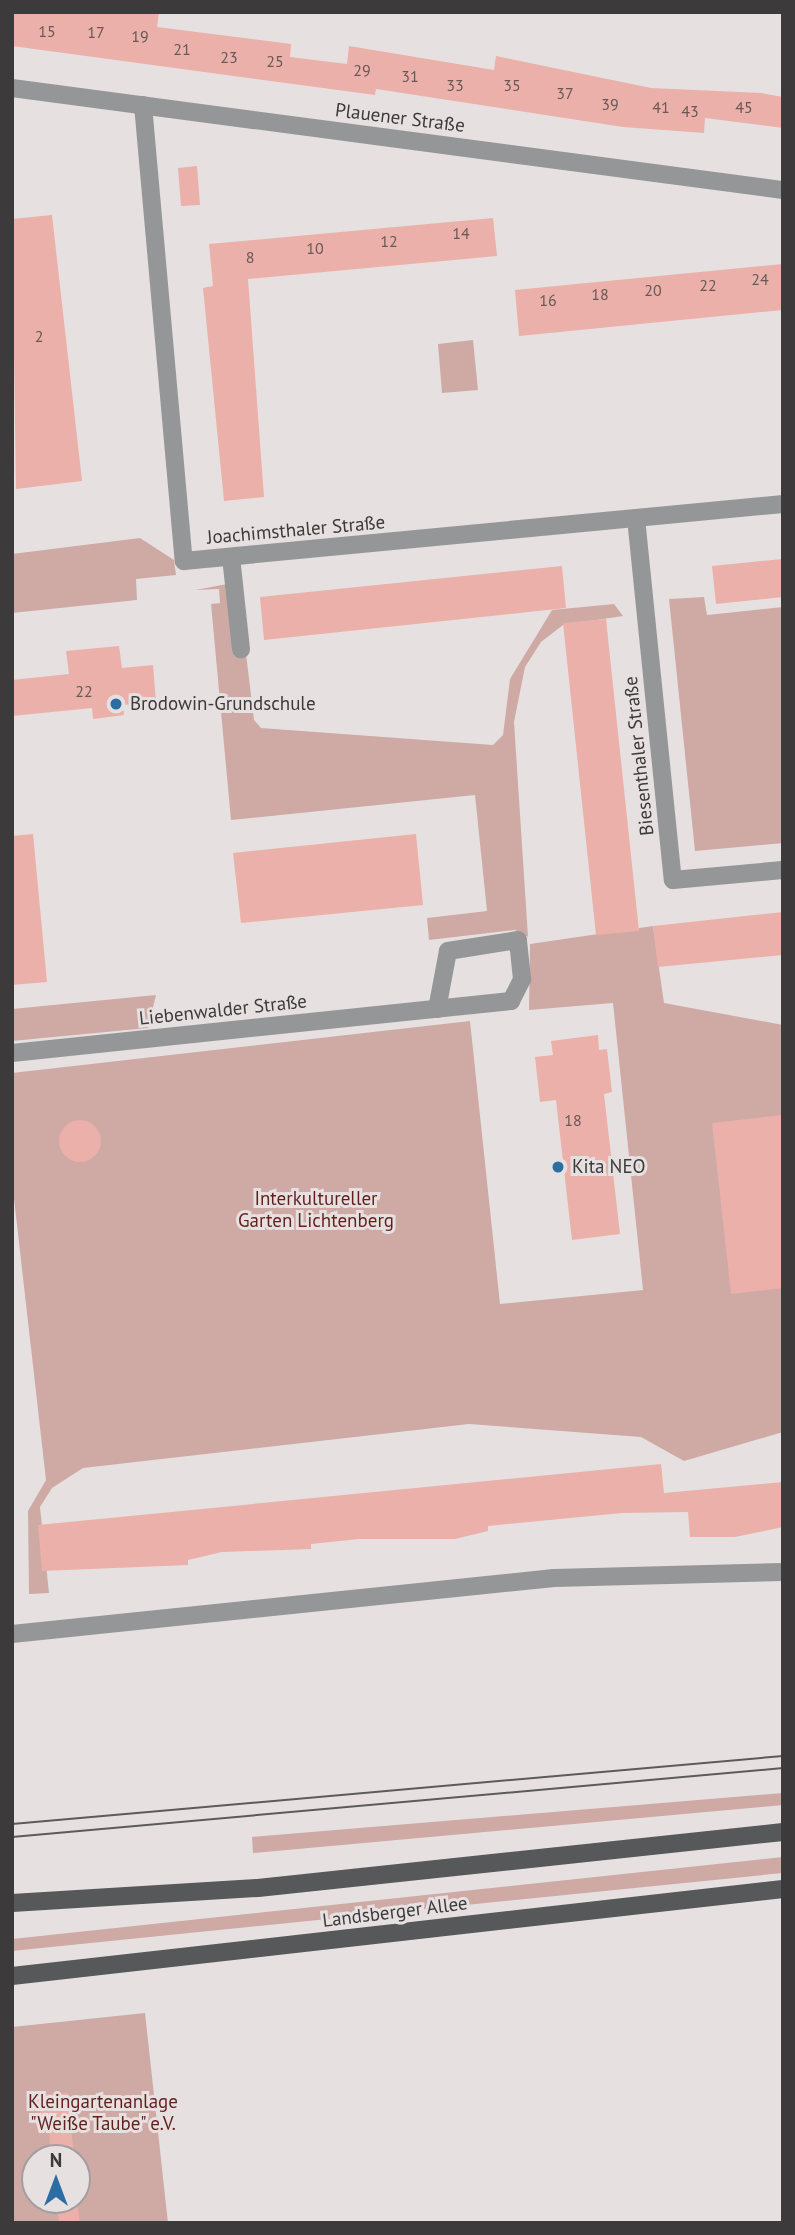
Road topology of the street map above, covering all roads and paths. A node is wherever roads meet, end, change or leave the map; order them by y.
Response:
1 (12, 88) edge
2 (144, 105) junction
3 (783, 190) edge
4 (783, 505) edge
5 (636, 518) junction
6 (231, 557) junction
7 (241, 649) dead end
8 (783, 870) edge
9 (438, 1009) junction
10 (12, 1053) edge
11 (783, 1572) edge
12 (12, 1634) edge
13 (783, 1832) edge
14 (783, 1889) edge
15 (12, 1903) edge
16 (12, 1976) edge

1 - 2 street, Plauener Straße
2 - 3 street, Plauener Straße
2 - 6 street, Joachimsthaler Straße
4 - 5 street, Joachimsthaler Straße
5 - 6 street, Joachimsthaler Straße
5 - 8 street, Biesenthaler Straße
6 - 7 street
9 - 9 street, Liebenwalder Straße
9 - 10 street, Liebenwalder Straße
11 - 12 street
13 - 15 main road, Landsberger Allee
14 - 16 main road, Landsberger Allee

